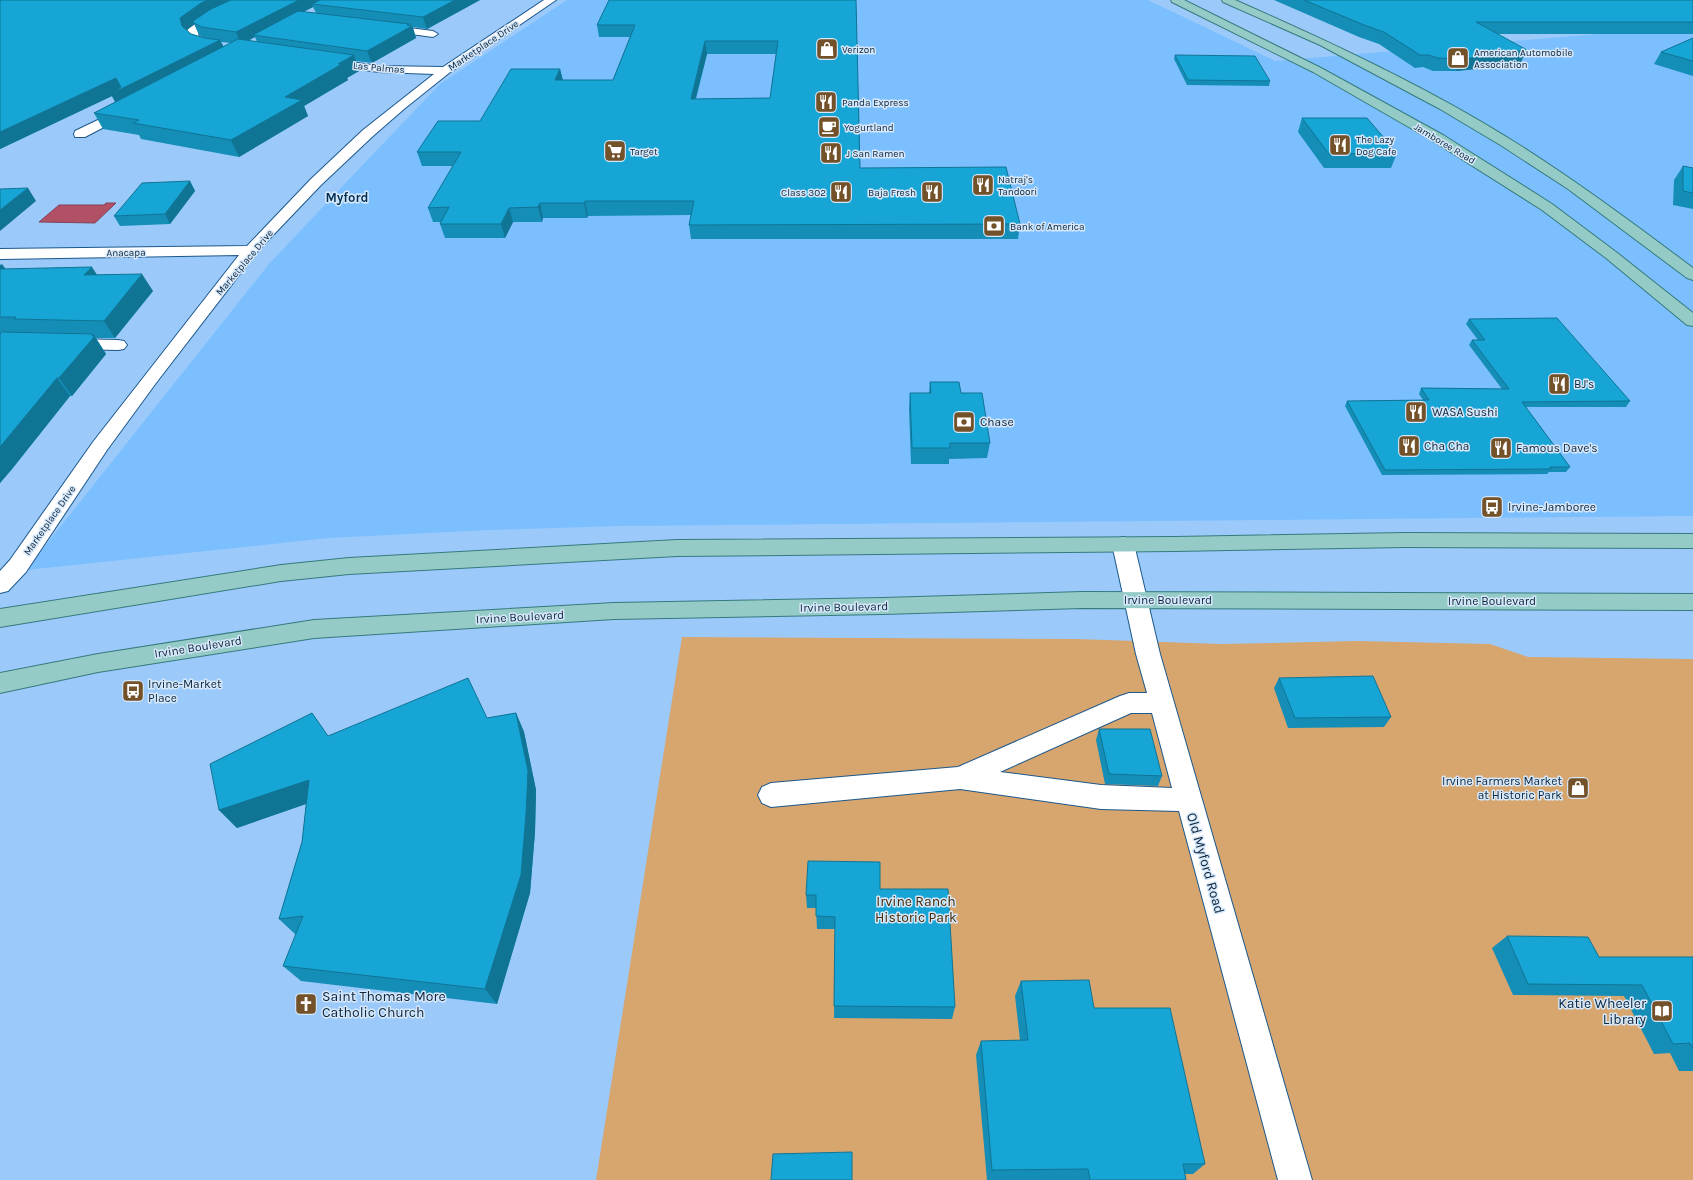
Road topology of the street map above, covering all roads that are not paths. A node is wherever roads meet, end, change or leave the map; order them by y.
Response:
1 (250, 0) edge
2 (551, 0) edge
3 (1176, 0) edge
4 (1227, 0) edge
5 (373, 27) edge
6 (434, 34) dead end
7 (227, 47) edge
8 (319, 60) edge
9 (445, 71) junction
10 (136, 105) edge
11 (80, 134) dead end
12 (251, 250) junction
13 (0, 254) edge
14 (239, 264) junction
15 (0, 267) edge
16 (1693, 275) edge
17 (1693, 321) edge
18 (57, 344) edge
19 (118, 345) dead end
20 (1693, 542) edge
21 (1123, 544) junction
22 (0, 585) edge
23 (1136, 600) junction
24 (1693, 602) edge
25 (0, 618) edge
26 (0, 684) edge
27 (1162, 702) junction
28 (960, 778) junction
29 (771, 795) dead end
30 (1188, 800) junction
31 (1295, 1180) edge

1 - 7 street
2 - 9 street, Marketplace Drive
3 - 17 main road, Jamboree Road
4 - 16 main road
5 - 6 street
8 - 9 street, Las Palmas
9 - 12 street, Marketplace Drive
10 - 11 street
12 - 13 street, Anacapa
12 - 14 street, Marketplace Drive
14 - 15 street, Anacapa
14 - 22 street, Marketplace Drive
18 - 19 street
20 - 21 main road
21 - 23 street, Old Myford Road
21 - 25 main road
23 - 24 main road, Irvine Boulevard
23 - 26 main road, Irvine Boulevard
23 - 27 street, Old Myford Road
27 - 28 street
27 - 30 street, Old Myford Road
28 - 29 street
28 - 30 street
30 - 31 street, Old Myford Road

